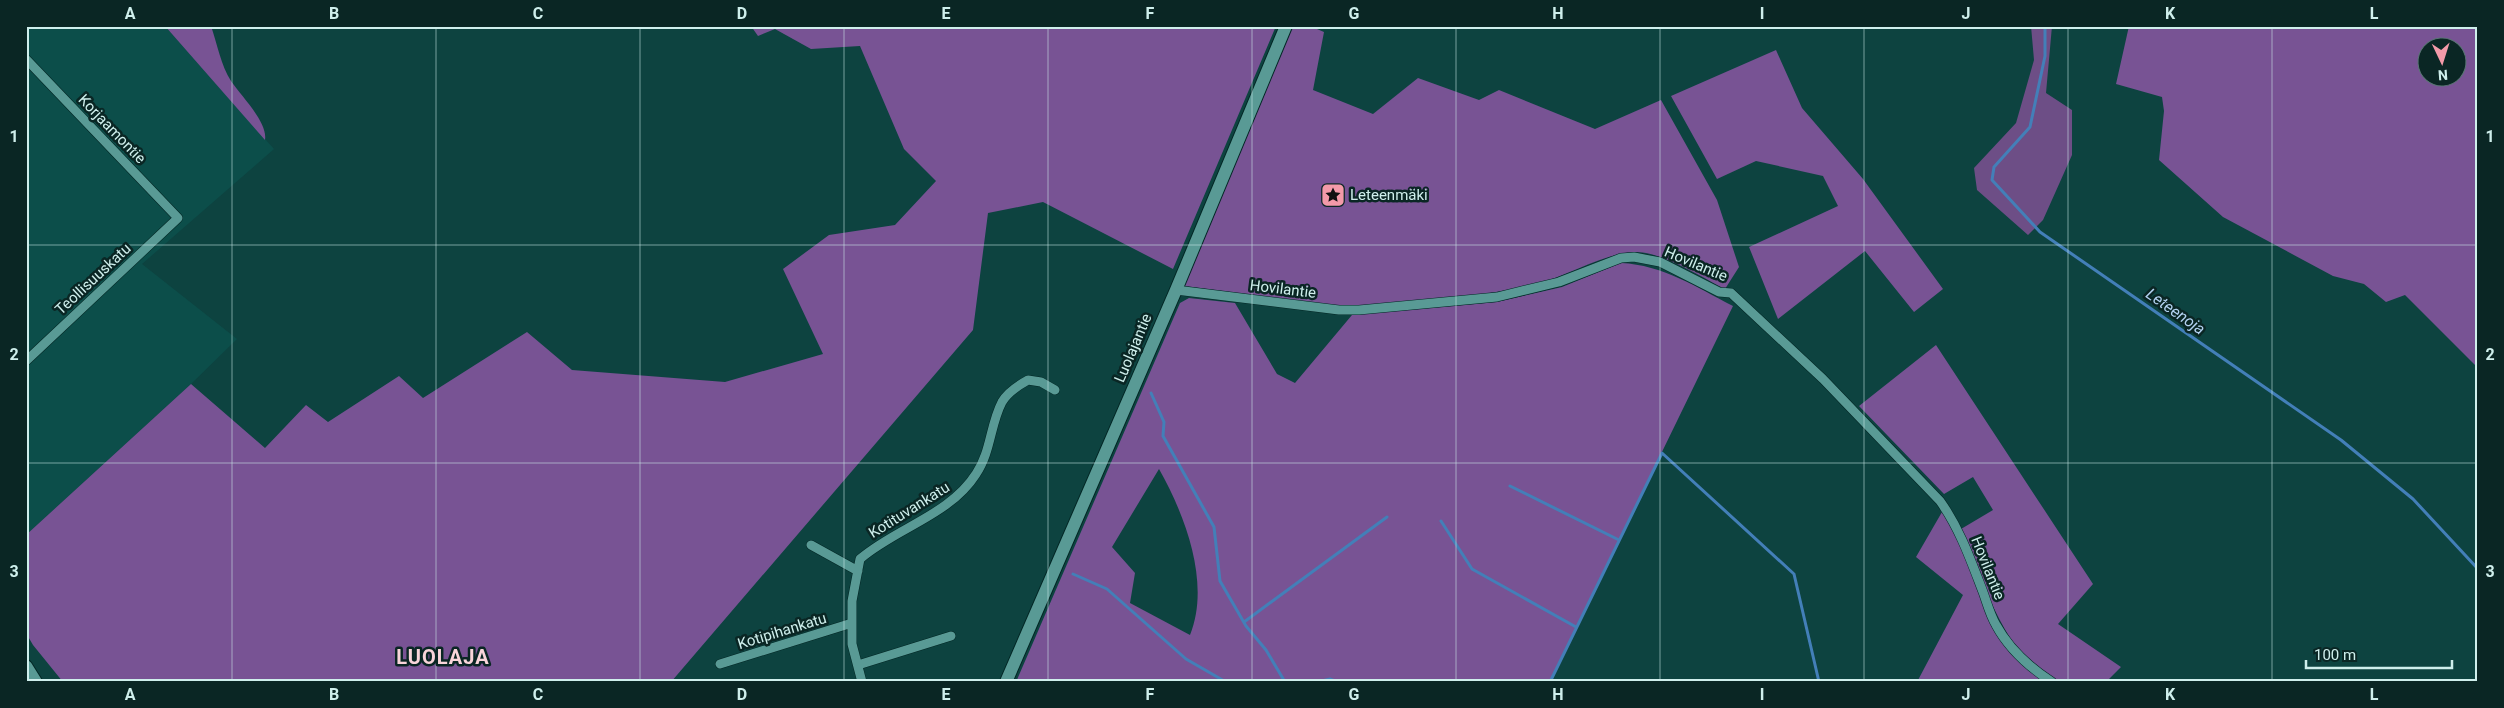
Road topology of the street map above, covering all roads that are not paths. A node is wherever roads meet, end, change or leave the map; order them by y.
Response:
1 (1286, 26) edge
2 (26, 59) edge
3 (178, 218) joint
4 (1176, 290) junction
5 (26, 361) edge
6 (1055, 390) dead end
7 (810, 545) dead end
8 (858, 571) junction
9 (852, 623) junction
10 (951, 636) dead end
11 (720, 664) dead end
12 (26, 666) edge
13 (858, 666) junction
14 (36, 682) edge
15 (862, 682) edge
16 (1006, 682) edge
17 (2052, 682) edge

1 - 4 main road, Luolajantie
2 - 3 street, Korjaamontie
3 - 5 street, Teollisuuskatu
4 - 16 main road, Luolajantie
4 - 17 street, Hovilantie
6 - 8 street, Kotituvankatu
7 - 8 street
8 - 9 street
9 - 11 street, Kotipihankatu
9 - 13 street
10 - 13 street
12 - 14 main road
13 - 15 street

